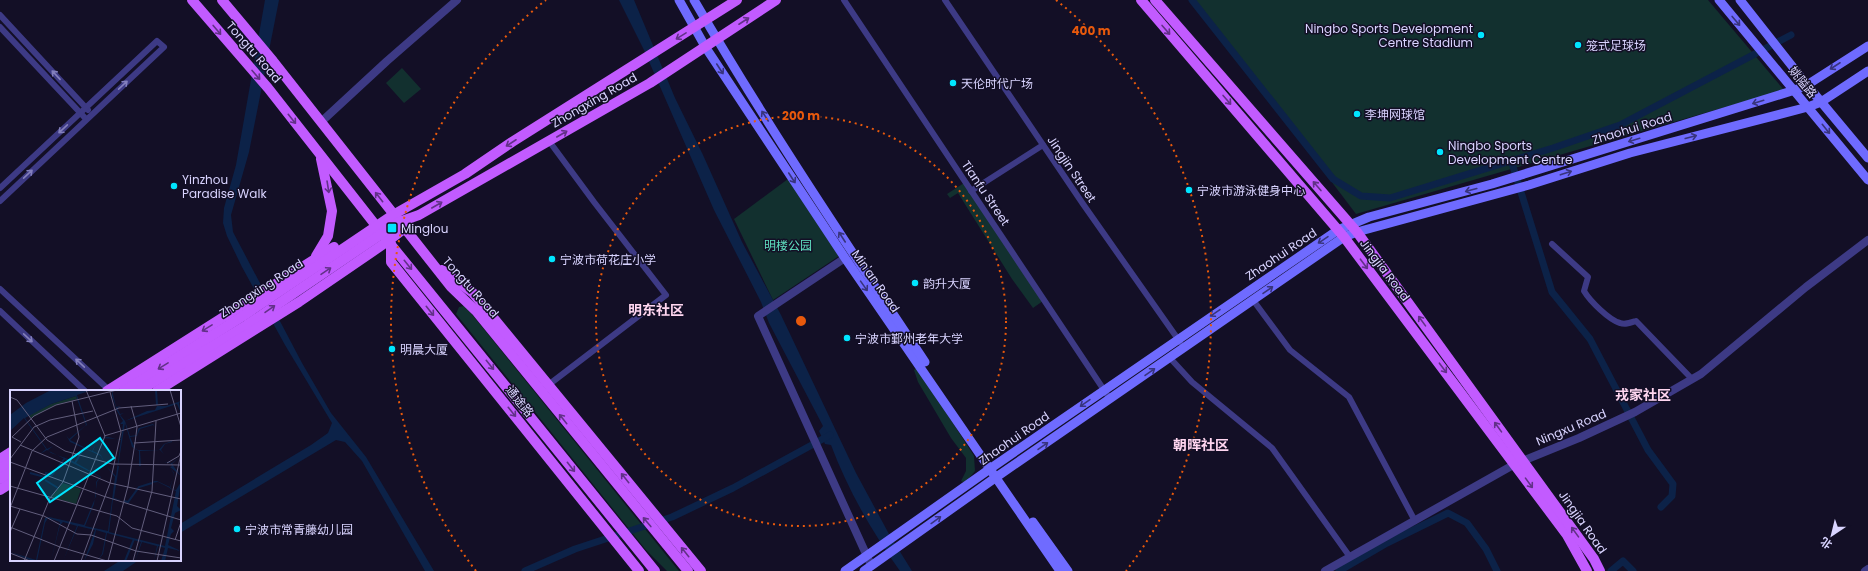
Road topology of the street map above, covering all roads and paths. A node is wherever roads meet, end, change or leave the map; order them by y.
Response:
1 (192, 0) edge
2 (222, 0) edge
3 (456, 0) edge
4 (679, 0) edge
5 (694, 0) edge
6 (737, 0) edge
7 (776, 0) edge
8 (844, 0) edge
9 (945, 0) edge
10 (1141, 0) edge
11 (1156, 0) edge
12 (1719, 0) edge
13 (1740, 0) edge
14 (0, 15) edge
15 (705, 20) junction
16 (0, 27) edge
17 (694, 27) junction
18 (716, 39) junction
19 (705, 46) junction
20 (1868, 46) edge
21 (1868, 71) edge
22 (1807, 85) junction
23 (1795, 90) junction
24 (1821, 102) junction
25 (1808, 107) junction
26 (86, 108) junction
27 (80, 113) junction
28 (92, 114) junction
29 (86, 119) junction
30 (321, 122) junction
31 (549, 141) junction
32 (1043, 145) junction
33 (319, 152) junction
34 (1868, 158) edge
35 (1868, 180) edge
36 (0, 188) edge
37 (971, 191) junction
38 (0, 201) edge
39 (397, 219) junction
40 (378, 227) junction
41 (1354, 229) junction
42 (1341, 234) junction
43 (1868, 240) edge
44 (390, 243) junction
45 (1552, 244) dead end
46 (845, 258) junction
47 (315, 259) junction
48 (290, 284) junction
49 (0, 290) edge
50 (1253, 300) junction
51 (0, 311) edge
52 (245, 320) junction
53 (1178, 339) junction
54 (1184, 348) junction
55 (1170, 358) junction
56 (1692, 379) junction
57 (544, 388) junction
58 (84, 390) edge
59 (108, 390) edge
60 (126, 390) edge
61 (141, 390) edge
62 (158, 390) edge
63 (1104, 390) junction
64 (1110, 399) junction
65 (10, 453) edge
66 (0, 459) edge
67 (1518, 462) junction
68 (10, 463) edge
69 (992, 467) junction
70 (0, 469) edge
71 (10, 473) edge
72 (998, 477) junction
73 (0, 479) edge
74 (10, 484) edge
75 (0, 490) edge
76 (1415, 521) junction
77 (666, 537) junction
78 (870, 553) junction
79 (1350, 557) junction
80 (1598, 567) edge
81 (868, 568) edge
82 (1868, 569) edge
83 (639, 571) edge
84 (655, 571) edge
85 (688, 571) edge
86 (701, 571) edge
87 (844, 571) edge
88 (1060, 571) edge
89 (1068, 571) edge
90 (1325, 571) edge
91 (1587, 571) edge
92 (1865, 571) edge

1 -> 33 main road, Tongtu Road
2 - 30 main road, Tongtu Road
3 - 30 street
4 - 17 main road, Min'an Road
5 - 15 main road, Min'an Road
6 - 15 main road, Zhongxing Road
18 -> 7 main road, Zhongxing Road
8 - 37 street, Tianfu Street
9 - 32 street, Jingjin Street
10 -> 42 main road, Jingjia Road
41 -> 11 main road, Jingjia Road
12 -> 23 main road, 姚隘路
13 - 22 main road, 姚隘路
26 -> 14 street
15 - 17 main road, Zhongxing Road
15 - 18 main road, Min'an Road
16 - 27 street
17 - 19 main road, Min'an Road
17 -> 39 main road, Zhongxing Road
18 - 19 main road, Zhongxing Road
69 -> 18 main road, Min'an Road
31 -> 19 main road, Zhongxing Road
19 -> 46 main road, Min'an Road
20 -> 22 main road, Zhaohui Road
21 - 24 main road, Zhaohui Road
22 - 23 main road, Zhaohui Road
22 - 24 main road, 姚隘路
23 - 25 main road, 姚隘路
23 -> 41 main road, Zhaohui Road
24 - 25 main road, Zhaohui Road
24 - 34 main road, 姚隘路
25 -> 35 main road, 姚隘路
41 -> 25 main road, Zhaohui Road
26 - 27 street
26 - 28 street
28 -> 26 street
27 - 29 street
27 -> 36 street
28 - 29 street
38 -> 29 street
39 -> 30 main road, Tongtu Road
39 -> 31 main road, Zhongxing Road
31 - 57 street
32 - 37 street
32 - 53 street, Jingjin Street
33 - 40 main road, Tongtu Road
33 -> 47 main road
37 - 63 street, Tianfu Street
39 - 40 main road, Zhongxing Road
39 - 44 main road, Zhongxing Road
39 - 57 main road, Tongtu Road
40 - 44 main road, Tongtu Road
40 - 47 main road, Zhongxing Road
40 - 48 main road, Zhongxing Road
41 - 42 main road, Zhaohui Road
67 -> 41 main road, Jingjia Road
50 -> 42 main road, Zhaohui Road
42 -> 53 main road, Zhaohui Road
42 -> 67 main road, Jingjia Road
43 - 56 street, Ningxu Road
44 - 52 main road, Zhongxing Road
44 -> 83 main road, 通途路
44 -> 84 main road, Tongtu Road
45 - 56 street
46 -> 69 main road, Min'an Road
46 - 78 street
47 - 48 main road, Zhongxing Road
48 - 52 main road, Zhongxing Road
48 - 52 main road, Zhongxing Road
59 -> 49 street
50 - 54 main road, Zhaohui Road
50 - 76 street
51 -> 58 street
52 -> 59 main road
52 -> 60 main road, Zhongxing Road
52 - 61 main road, Zhongxing Road
52 - 62 main road
53 - 54 street, Jingjin Street
53 - 63 main road, Zhaohui Road
54 - 55 main road, Zhaohui Road
64 -> 55 main road, Zhaohui Road
55 - 79 street
56 - 67 street, Ningxu Road
77 -> 57 main road, Tongtu Road
77 -> 57 main road
63 - 64 street, Tianfu Street
63 -> 69 main road, Zhaohui Road
72 -> 64 main road, Zhaohui Road
65 - 66 main road
67 - 76 street, Ningxu Road
80 -> 67 main road, Jingjia Road
67 -> 91 main road, Jingjia Road
68 - 70 main road
69 - 72 main road, Min'an Road
69 - 78 main road, Zhaohui Road
71 - 73 main road
81 -> 72 main road, Zhaohui Road
72 - 88 main road, Min'an Road
72 - 89 main road, Min'an Road
74 - 75 main road
76 - 79 street, Ningxu Road
77 - 85 main road, Tongtu Road
86 -> 77 main road
78 - 81 street
78 - 87 main road, Zhaohui Road
79 - 90 street, Ningxu Road
82 - 92 street

